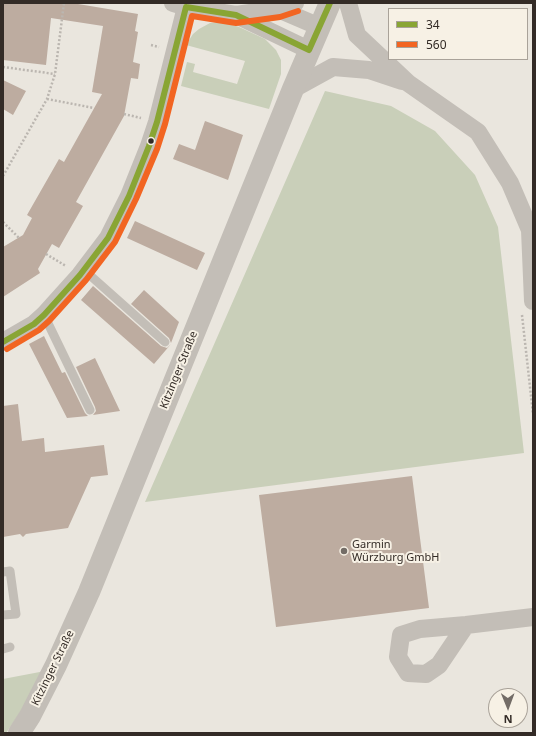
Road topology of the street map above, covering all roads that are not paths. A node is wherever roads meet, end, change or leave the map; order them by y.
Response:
1 (330, 3) edge
2 (348, 3) edge
3 (179, 5) edge
4 (286, 6) edge
5 (236, 15) junction
6 (320, 26) junction
7 (309, 50) junction
8 (408, 83) junction
9 (293, 89) junction
10 (532, 230) edge
11 (82, 273) junction
12 (528, 307) edge
13 (44, 315) junction
14 (3, 342) edge
15 (166, 342) dead end
16 (90, 410) dead end
17 (3, 572) edge
18 (3, 615) edge
19 (533, 617) edge
20 (466, 625) dead end
21 (19, 733) edge

1 - 6 street, Kitzinger Straße
2 - 8 street
3 - 5 street
3 - 11 street
4 - 5 street
4 - 6 street
5 - 7 street
6 - 7 street, Kitzinger Straße
7 - 9 street, Kitzinger Straße
8 - 9 street
8 - 10 street
9 - 21 street, Kitzinger Straße
10 - 12 street
11 - 13 street
11 - 15 lane
13 - 14 street
13 - 16 lane
17 - 18 lane
19 - 20 street

